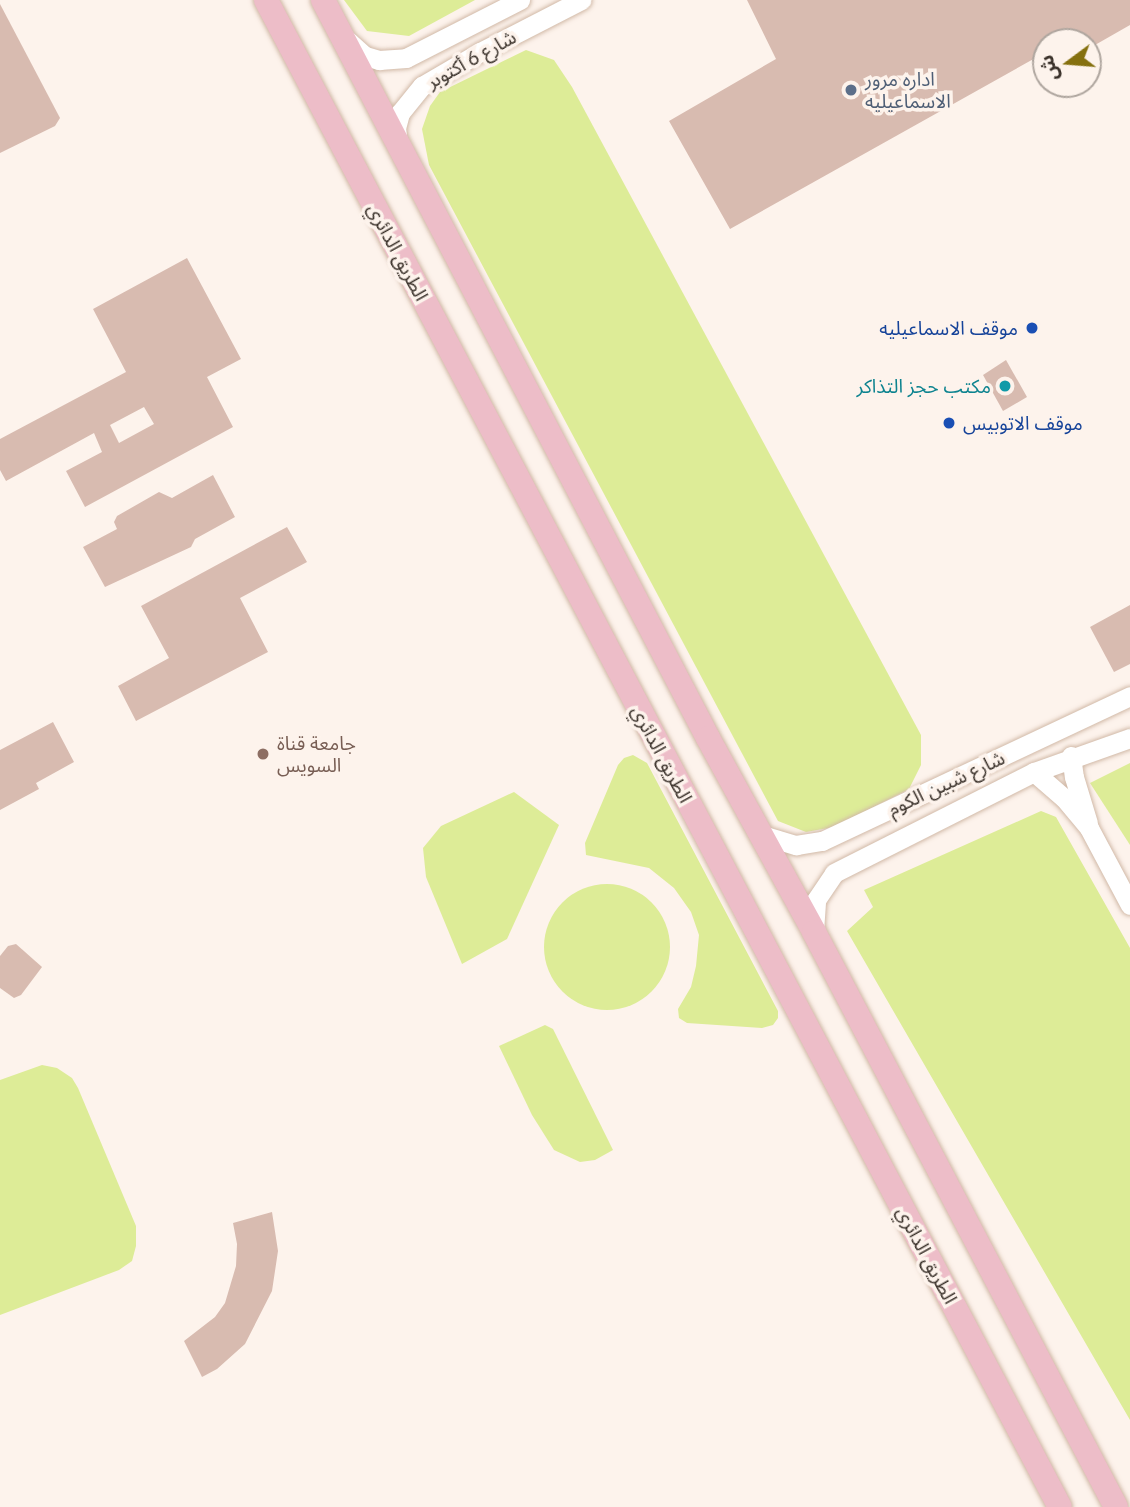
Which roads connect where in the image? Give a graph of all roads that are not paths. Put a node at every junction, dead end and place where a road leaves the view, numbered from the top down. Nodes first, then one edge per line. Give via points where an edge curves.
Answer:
1 (266, 0) edge
2 (323, 0) edge
3 (520, 0) edge
4 (581, 0) edge
5 (467, 28) junction
6 (340, 33) junction
7 (480, 52) junction
8 (399, 145) junction
9 (1130, 696) edge
10 (1130, 738) edge
11 (1071, 756) junction
12 (1034, 772) junction
13 (1089, 828) junction
14 (759, 834) junction
15 (834, 836) junction
16 (848, 865) junction
17 (1130, 905) edge
18 (814, 932) junction
19 (1060, 1507) edge
20 (1116, 1507) edge

1 - 19 main road, الطريق الدائري
2 - 6 main road
3 - 5 street, شارع 6 أكتوبر
4 - 7 street, شارع 6 أكتوبر
5 - 6 street, شارع 6 أكتوبر via 393,61 365,56
5 - 7 street
6 - 8 main road
7 - 8 street, شارع 6 أكتوبر via 413,94 400,113 396,128
8 - 14 main road
9 - 15 street, شارع شبين الكوم
10 - 11 street, شارع شبين الكوم
11 - 12 street, شارع شبين الكوم
11 - 13 street
12 - 13 street
12 - 16 street, شارع شبين الكوم
13 - 17 street
14 - 15 street, شارع شبين الكوم via 796,845
14 - 18 main road
15 - 16 street via 836,853
16 - 18 street, شارع شبين الكوم via 823,885 812,915
18 - 20 main road

